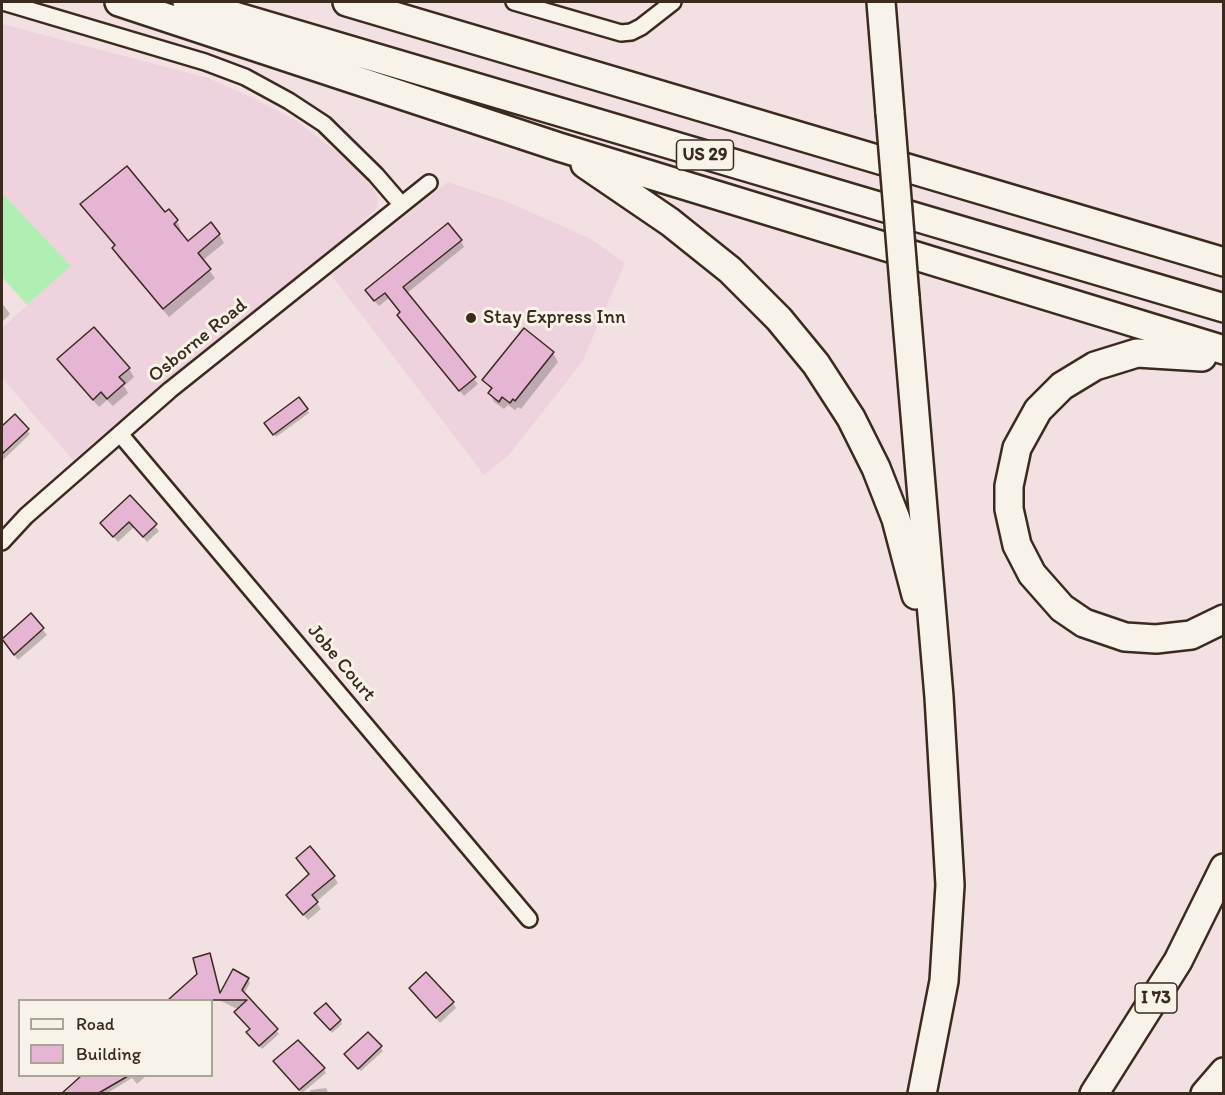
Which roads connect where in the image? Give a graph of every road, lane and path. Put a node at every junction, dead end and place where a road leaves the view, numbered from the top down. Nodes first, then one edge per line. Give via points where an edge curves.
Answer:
1 (3, 2) edge
2 (119, 2) edge
3 (187, 2) edge
4 (347, 2) edge
5 (514, 2) edge
6 (673, 2) edge
7 (881, 2) edge
8 (559, 147) junction
9 (429, 183) dead end
10 (401, 204) junction
11 (1224, 262) edge
12 (1224, 308) edge
13 (1224, 350) edge
14 (1224, 361) edge
15 (120, 434) junction
16 (2, 542) edge
17 (1224, 620) edge
18 (939, 697) junction
19 (1224, 850) edge
20 (1224, 868) edge
21 (1210, 898) junction
22 (529, 920) dead end
23 (1224, 1072) edge
24 (922, 1094) edge
25 (1094, 1094) edge
26 (1204, 1094) edge

1 - 10 street via 245,77 324,124
2 - 8 highway
3 - 12 highway, US 29
4 - 11 highway, US 29
5 - 6 street via 606,31 631,32
7 - 18 highway, bridge
8 - 13 highway
8 - 18 highway via 670,222 730,270 779,319 816,364 851,418 896,519 911,568 926,659
9 - 10 street, Osborne Road
10 - 15 street, Osborne Road
14 - 17 highway via 1176,353 1137,353 1079,374 1050,397 1026,429 1013,462 1009,509 1017,545 1032,574 1062,608 1084,622 1125,637 1156,639 1191,635
15 - 16 street, Osborne Road
15 - 22 street, Jobe Court
18 - 24 highway via 950,885 944,981
19 - 21 highway, I 73
20 - 21 highway, I 73
21 - 25 highway, I 73 via 1172,970
23 - 26 highway

